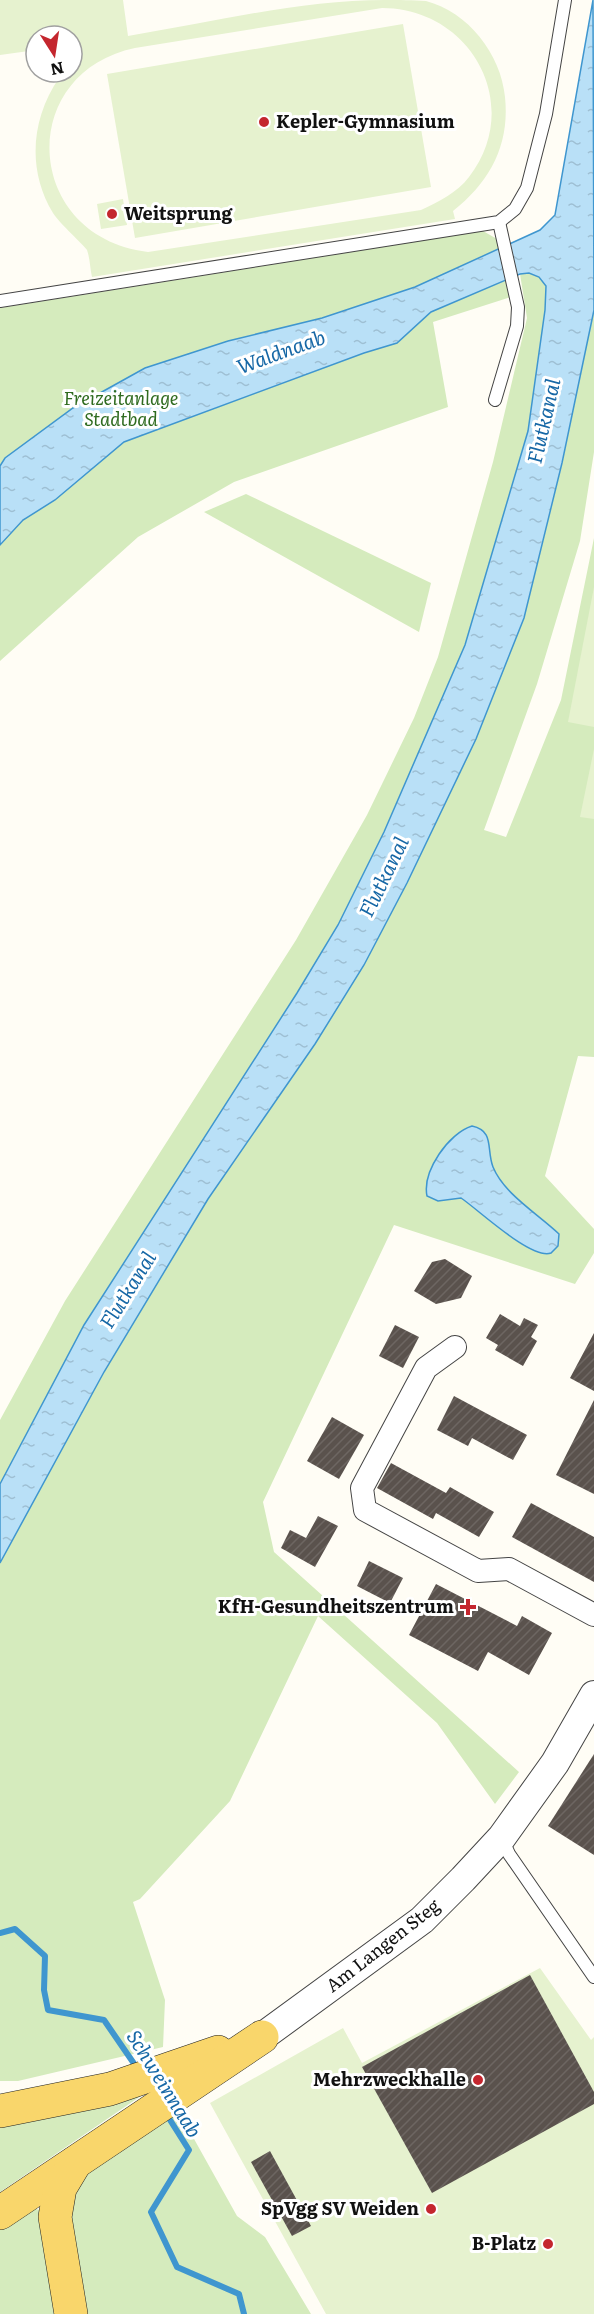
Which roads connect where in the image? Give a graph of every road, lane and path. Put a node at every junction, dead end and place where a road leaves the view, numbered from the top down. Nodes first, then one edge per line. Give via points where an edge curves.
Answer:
1 (565, 0) edge
2 (499, 222) junction
3 (0, 302) edge
4 (495, 400) dead end
5 (455, 1347) dead end
6 (594, 1615) edge
7 (594, 1695) edge
8 (502, 1837) junction
9 (594, 1977) edge
10 (262, 2037) joint
11 (201, 2068) junction
12 (0, 2111) edge
13 (77, 2161) junction
14 (1, 2212) edge
15 (71, 2314) edge

1 - 2 lane via 546,114 527,188 515,209
2 - 3 lane
2 - 4 lane via 518,307 517,326
5 - 6 street via 426,1368 362,1488 364,1510 478,1571 509,1569
7 - 8 street, Am Langen Steg via 555,1763
8 - 9 lane via 509,1854
8 - 10 street, Am Langen Steg via 422,1920
10 - 11 main road
11 - 12 main road
11 - 13 main road
13 - 14 main road
13 - 15 main road via 60,2188 55,2217

